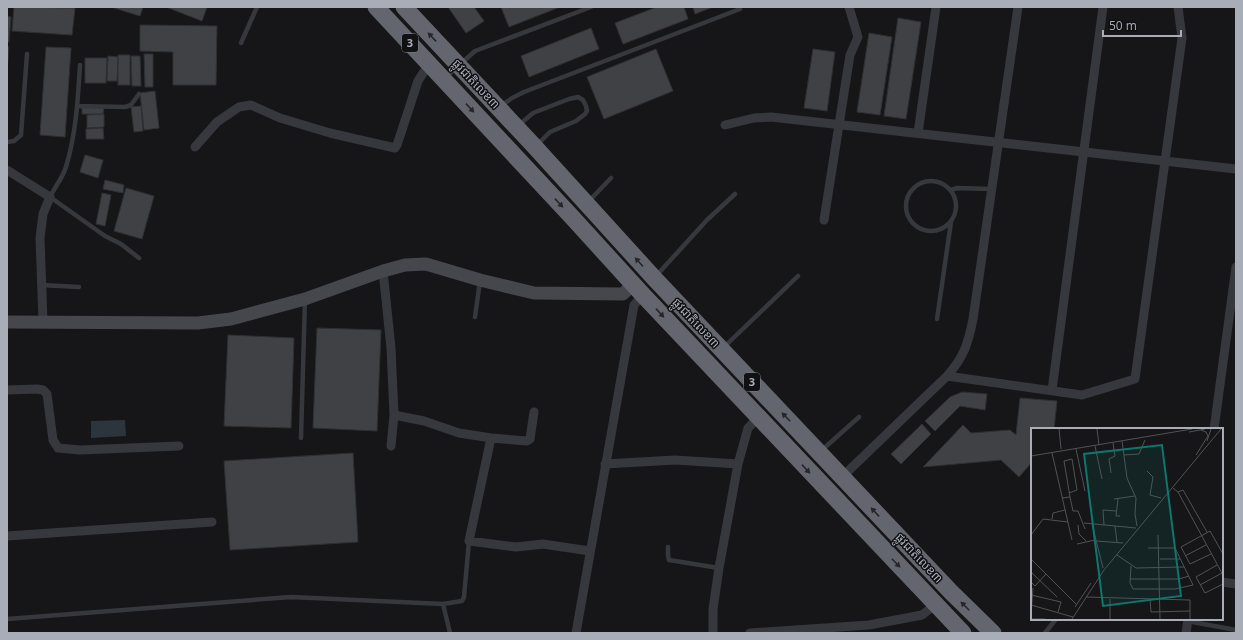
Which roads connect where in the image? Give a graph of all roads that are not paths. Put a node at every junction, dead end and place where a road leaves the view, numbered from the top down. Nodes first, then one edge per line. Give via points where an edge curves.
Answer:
1 (257, 7) edge
2 (376, 7) edge
3 (404, 7) edge
4 (591, 7) edge
5 (849, 7) edge
6 (936, 7) edge
7 (1018, 7) edge
8 (1103, 7) edge
9 (1178, 7) edge
10 (740, 9) dead end
11 (241, 43) dead end
12 (27, 54) dead end
13 (429, 64) junction
14 (80, 65) dead end
15 (459, 66) junction
16 (444, 79) junction
17 (139, 94) dead end
18 (77, 106) junction
19 (498, 108) junction
20 (838, 124) junction
21 (726, 125) dead end
22 (516, 127) junction
23 (918, 133) junction
24 (7, 142) edge
25 (998, 142) junction
26 (195, 147) dead end
27 (535, 147) junction
28 (1084, 152) junction
29 (1166, 161) junction
30 (1236, 169) edge
31 (7, 170) edge
32 (611, 178) dead end
33 (991, 189) junction
34 (951, 190) junction
35 (735, 194) dead end
36 (50, 197) junction
37 (586, 204) junction
38 (824, 220) dead end
39 (951, 222) junction
40 (139, 258) dead end
41 (1236, 267) edge
42 (383, 271) junction
43 (798, 276) dead end
44 (654, 278) junction
45 (480, 280) junction
46 (41, 285) junction
47 (79, 287) dead end
48 (633, 295) junction
49 (305, 299) junction
50 (475, 317) dead end
51 (937, 319) dead end
52 (43, 321) junction
53 (7, 322) edge
54 (721, 349) junction
55 (947, 376) junction
56 (7, 390) edge
57 (1052, 390) junction
58 (534, 412) dead end
59 (394, 414) junction
60 (859, 417) dead end
61 (758, 418) junction
62 (1214, 428) edge
63 (301, 438) dead end
64 (491, 438) junction
65 (179, 446) dead end
66 (391, 446) dead end
67 (819, 452) junction
68 (605, 464) junction
69 (738, 464) junction
70 (842, 477) junction
71 (212, 522) dead end
72 (7, 536) edge
73 (469, 541) junction
74 (668, 547) dead end
75 (590, 551) junction
76 (719, 568) junction
77 (1223, 582) edge
78 (1236, 584) edge
79 (443, 604) junction
80 (935, 605) junction
81 (7, 619) edge
82 (1055, 620) edge
83 (1188, 620) edge
84 (1236, 630) edge
85 (450, 633) edge
86 (576, 633) edge
87 (713, 633) edge
88 (750, 633) edge
89 (963, 633) edge
90 (993, 633) edge
91 (1045, 633) edge
92 (1186, 633) edge

1 - 11 lane
2 - 13 highway, ផ្លូវជាតិលេខ៣ / 3
15 -> 3 highway, ផ្លូវជាតិលេខ៣ / 3
4 - 15 lane via 475,51
5 - 20 street via 858,37 850,55
6 - 23 street
7 - 25 street
8 - 28 street
9 - 29 street via 1182,38
10 - 19 lane via 524,92
12 - 24 lane via 20,135 14,141
13 - 16 highway, ផ្លូវជាតិលេខ៣ / 3
13 - 26 street via 418,80 395,148 330,133 280,118 251,105 239,107 216,122
14 - 18 lane
15 - 16 lane
15 - 19 highway, ផ្លូវជាតិលេខ៣ / 3
16 -> 48 highway, ផ្លូវជាតិលេខ៣ / 3 via 571,216
17 - 18 lane via 131,105 125,107
18 - 36 lane via 65,168
19 - 22 highway, ផ្លូវជាតិលេខ៣ / 3
20 - 21 street via 771,117
20 - 23 street
20 - 38 street
22 - 27 highway, ផ្លូវជាតិលេខ៣ / 3
22 - 27 lane via 533,113 569,98 578,97 583,100 587,111 585,114 576,121 550,132
23 - 25 street
25 - 28 street
25 - 33 street
27 - 37 highway, ផ្លូវជាតិលេខ៣ / 3
28 - 29 street
28 - 57 street
29 - 30 street
29 - 57 street via 1135,379 1082,394
31 - 36 street
32 - 37 lane
33 - 34 lane
33 - 55 street via 970,336 957,365
34 - 39 lane via 956,200 956,212
34 - 39 lane via 942,183 920,183 912,190 907,200 907,212 911,222 920,229 942,229
35 - 44 lane via 707,220
36 - 40 lane
36 - 46 street via 43,214 40,238
44 -> 37 highway, ផ្លូវជាតិលេខ៣ / 3
39 - 51 lane
41 - 62 street
42 - 45 street via 405,265 426,264
42 - 49 street
42 - 59 street via 391,348
43 - 54 lane
44 - 54 highway, ផ្លូវជាតិលេខ៣ / 3
45 - 48 street via 534,293
45 - 50 lane
46 - 47 lane
46 - 52 street
48 -> 61 highway, ផ្លូវជាតិលេខ៣ / 3
48 - 68 street
49 - 52 street via 231,319 198,323
49 - 63 lane
52 - 53 street
67 -> 54 highway, ផ្លូវជាតិលេខ៣ / 3
55 - 57 street
55 - 70 street
56 - 65 street via 37,389 47,394 53,440 58,448 80,450
58 - 64 street via 530,439 527,441
59 - 64 street via 459,433
59 - 66 street
60 - 67 lane
61 - 69 street via 748,428
61 -> 80 highway, ផ្លូវជាតិលេខ៣ / 3
64 - 73 street
67 - 70 highway, ផ្លូវជាតិលេខ៣ / 3
68 - 69 street via 675,460
68 - 75 street
69 - 76 street
90 -> 70 highway, ផ្លូវជាតិលេខ៣ / 3
71 - 72 street
73 - 75 street via 516,547 543,544
73 - 79 lane via 464,597 462,601
74 - 76 lane via 669,560
75 - 86 street
76 - 87 street via 713,609
77 - 78 street
79 - 81 lane via 291,597
79 - 85 lane
80 - 88 street via 922,615 869,625
80 - 89 highway, ផ្លូវជាតិលេខ៣ / 3
82 - 91 lane
83 - 84 lane
83 - 92 street

